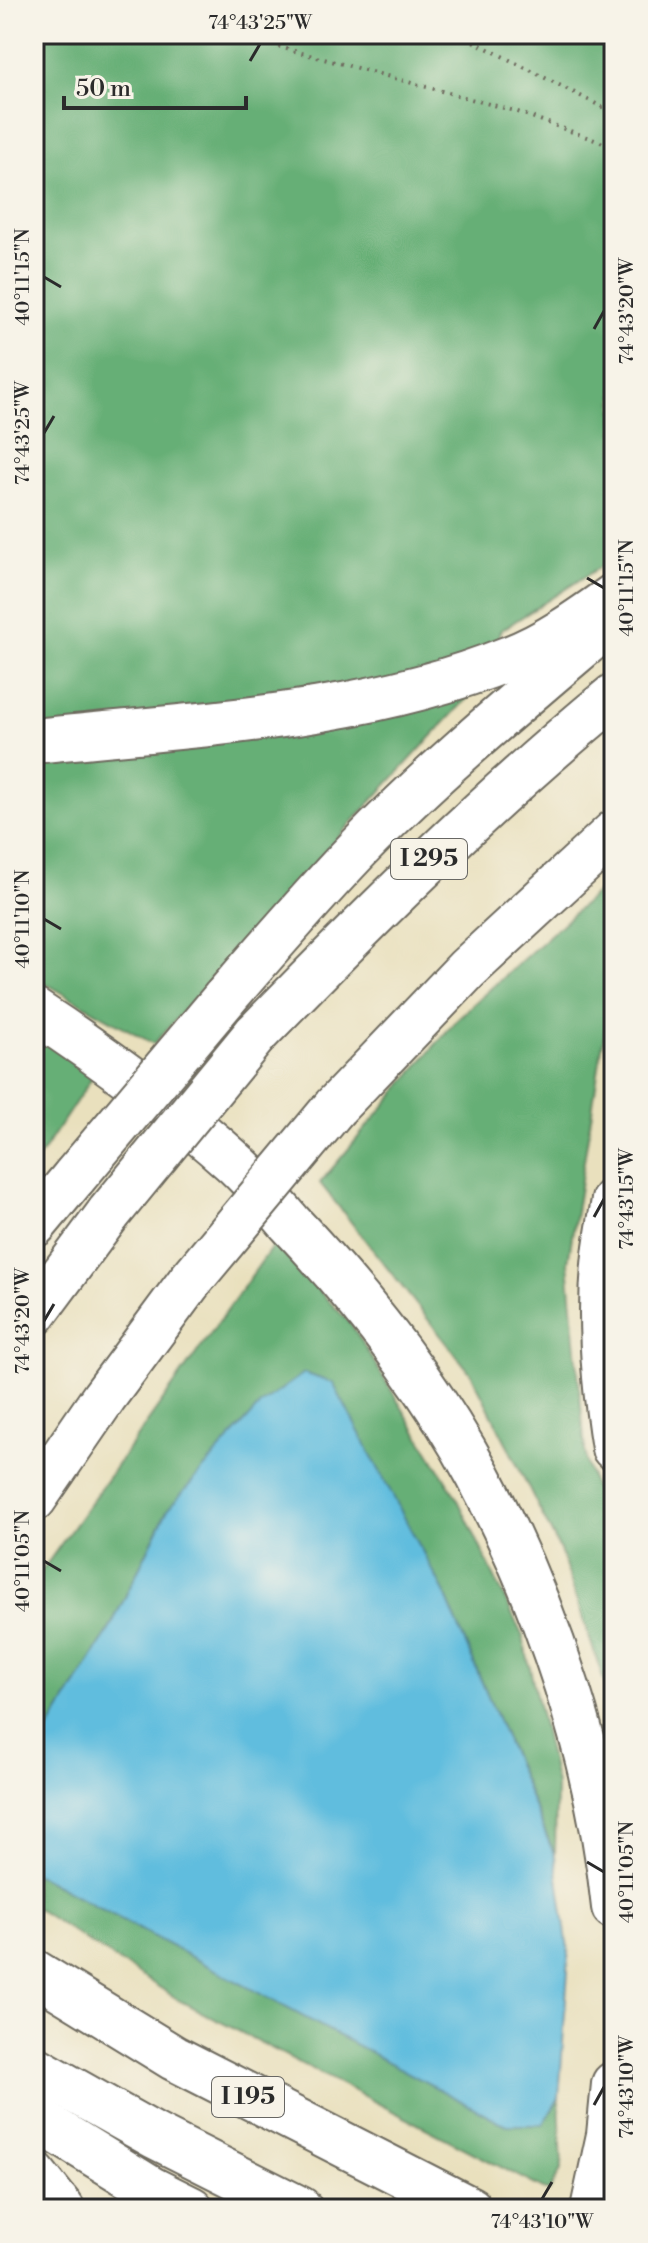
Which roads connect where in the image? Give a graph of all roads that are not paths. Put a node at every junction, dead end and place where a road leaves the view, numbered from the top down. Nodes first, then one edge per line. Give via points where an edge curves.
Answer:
1 (614, 596) edge
2 (614, 619) edge
3 (614, 696) edge
4 (34, 741) edge
5 (614, 833) edge
6 (34, 1011) edge
7 (614, 1200) edge
8 (34, 1225) edge
9 (34, 1314) edge
10 (614, 1448) edge
11 (34, 1499) edge
12 (614, 1907) edge
13 (34, 1972) edge
14 (34, 2068) edge
15 (614, 2084) edge
16 (34, 2117) edge
17 (34, 2174) edge
18 (62, 2209) edge
19 (191, 2209) edge
20 (300, 2209) edge
21 (470, 2209) edge
22 (593, 2209) edge

1 - 4 highway via 513,657 441,683 308,712
2 - 8 highway, bridge via 360,847
3 - 9 highway, I 295, bridge via 467,823 255,1035
5 - 11 highway, bridge via 467,969 335,1107 190,1281
6 - 12 highway via 143,1088 237,1166 326,1261 427,1393 477,1474 550,1640 598,1811
7 - 10 highway via 603,1292
13 - 21 highway, I 195 via 174,2058
14 - 20 highway
15 - 22 highway
16 - 19 highway
17 - 18 highway

